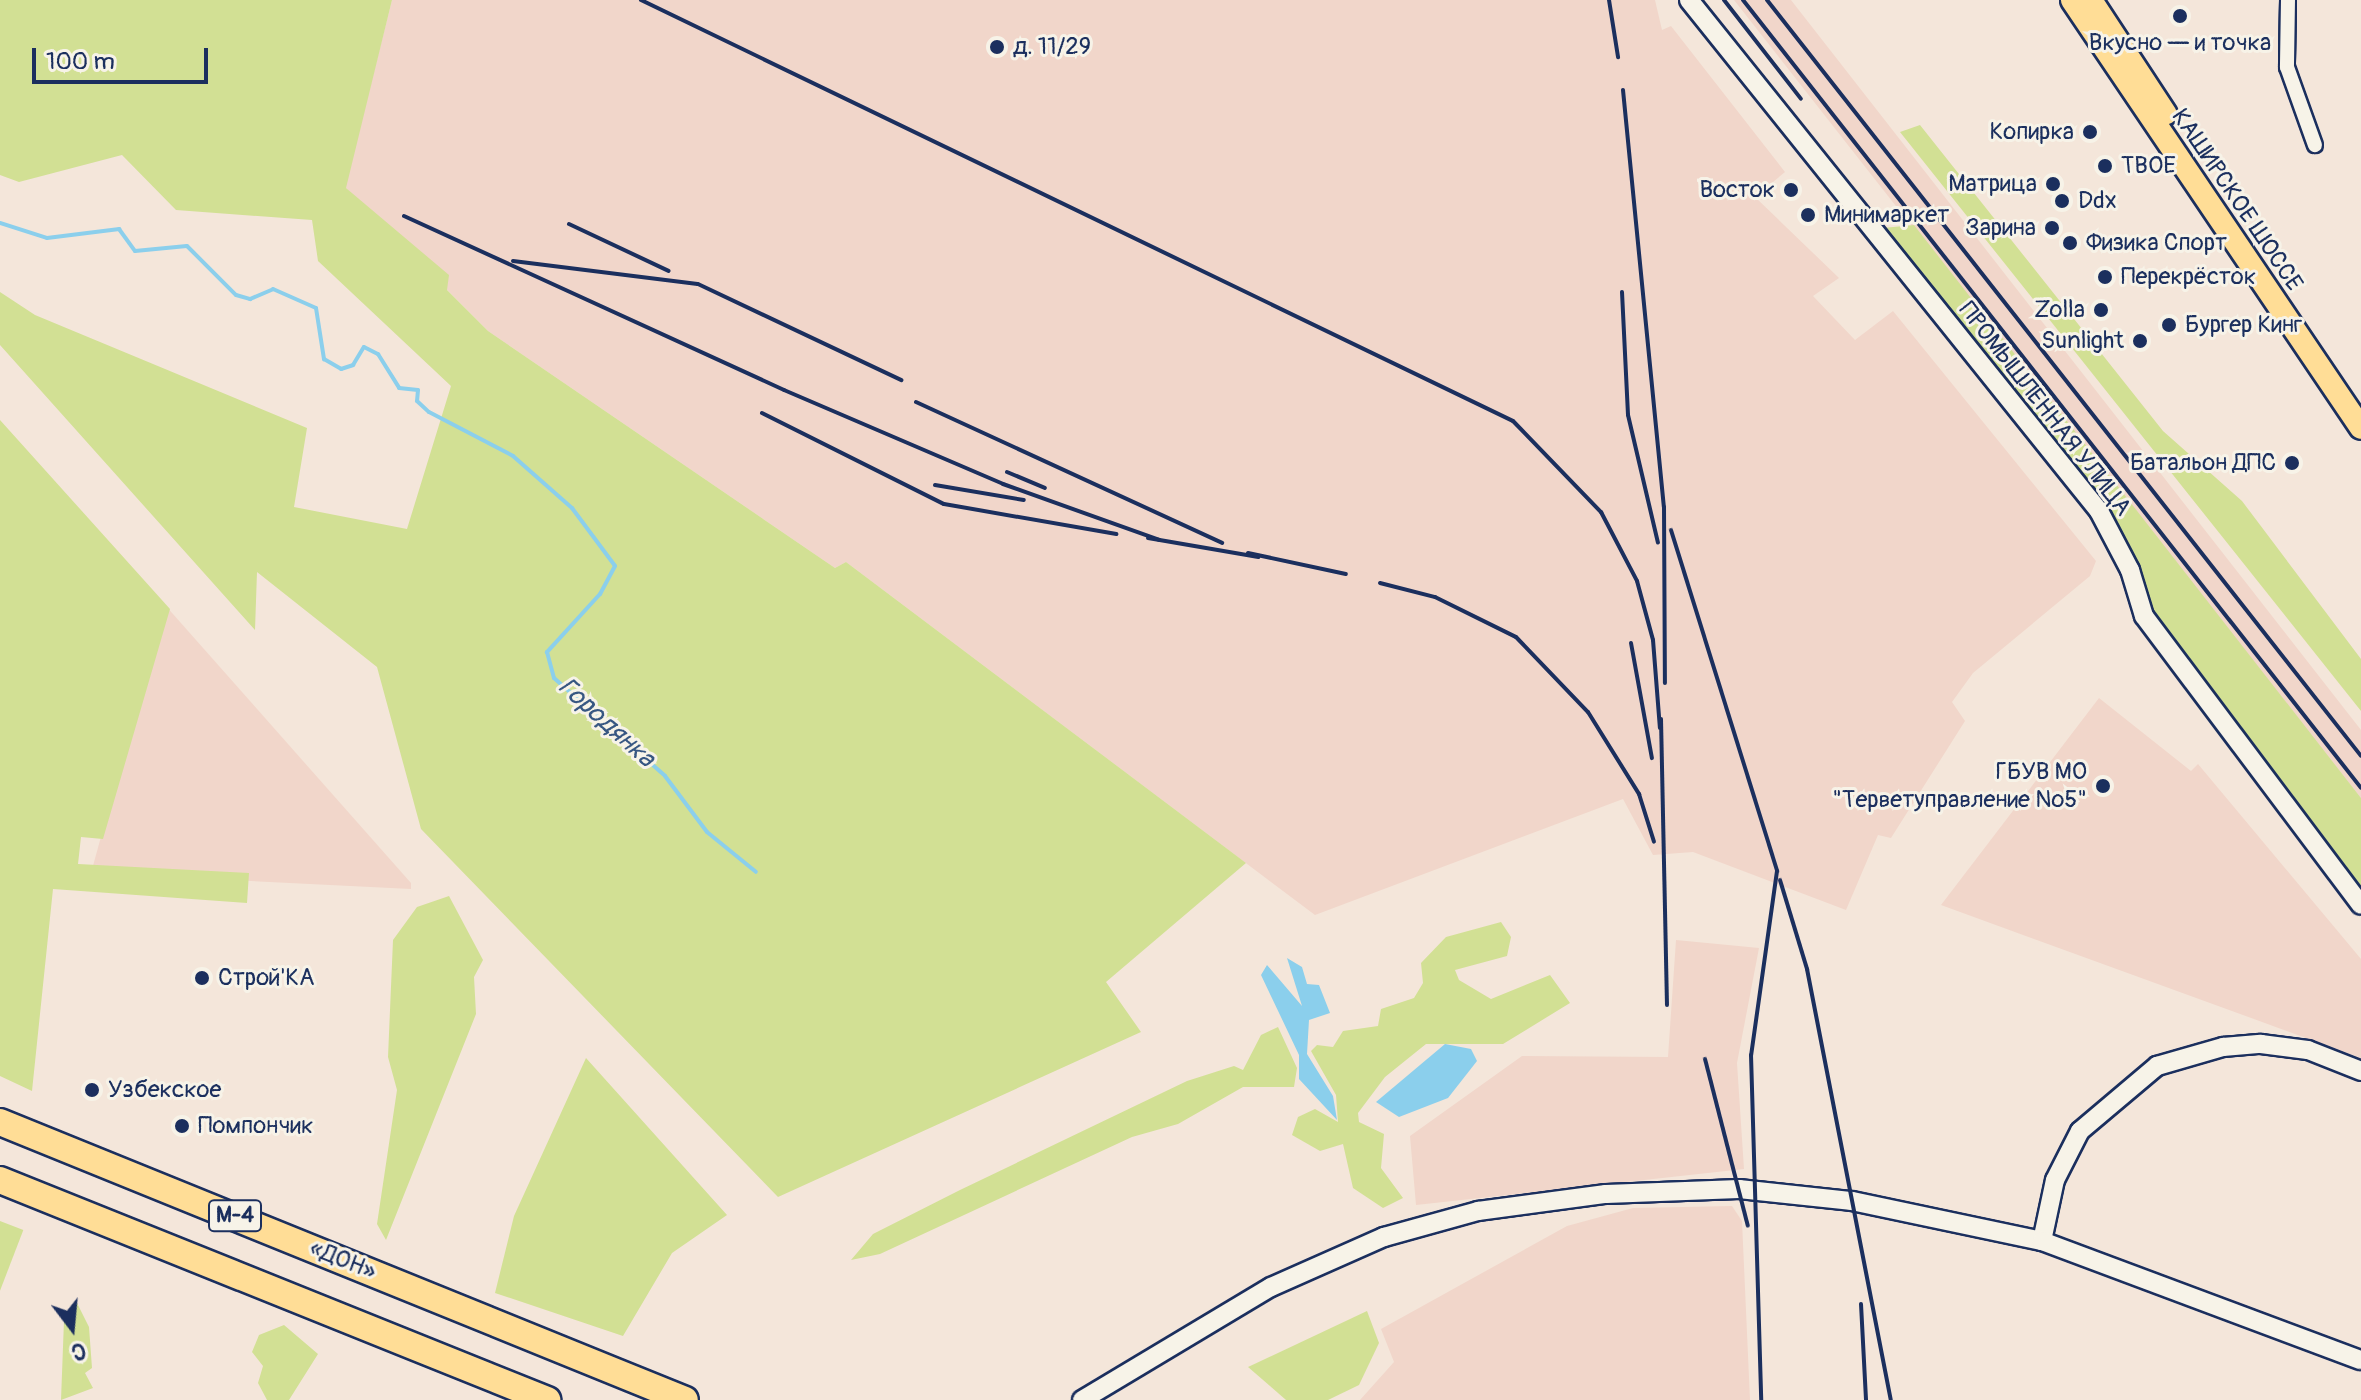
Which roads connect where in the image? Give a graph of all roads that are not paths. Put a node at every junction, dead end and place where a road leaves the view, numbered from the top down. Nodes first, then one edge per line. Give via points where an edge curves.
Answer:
1 (1689, 0) edge
2 (2072, 0) edge
3 (2091, 0) edge
4 (2288, 0) edge
5 (2315, 145) dead end
6 (2361, 403) edge
7 (2361, 428) edge
8 (2361, 905) edge
9 (2361, 1071) edge
10 (0, 1122) edge
11 (0, 1180) edge
12 (2042, 1241) junction
13 (2361, 1360) edge
14 (547, 1400) edge
15 (685, 1400) edge
16 (1082, 1400) edge

1 - 8 street, ПРОМЫШЛЕННАЯ УЛИЦА via 2099,511 2130,570 2144,616
2 - 7 main road, КАШИРСКОЕ ШОССЕ
3 - 6 main road, КАШИРСКОЕ ШОССЕ
4 - 5 street via 2287,67
9 - 12 street via 2308,1050 2261,1044 2223,1047 2157,1066 2080,1131 2055,1180
10 - 15 highway, «ДОН» / М-4
11 - 14 highway, М-4
12 - 13 street
12 - 16 street via 1852,1201 1754,1189 1606,1194 1478,1211 1354,1248 1195,1329

